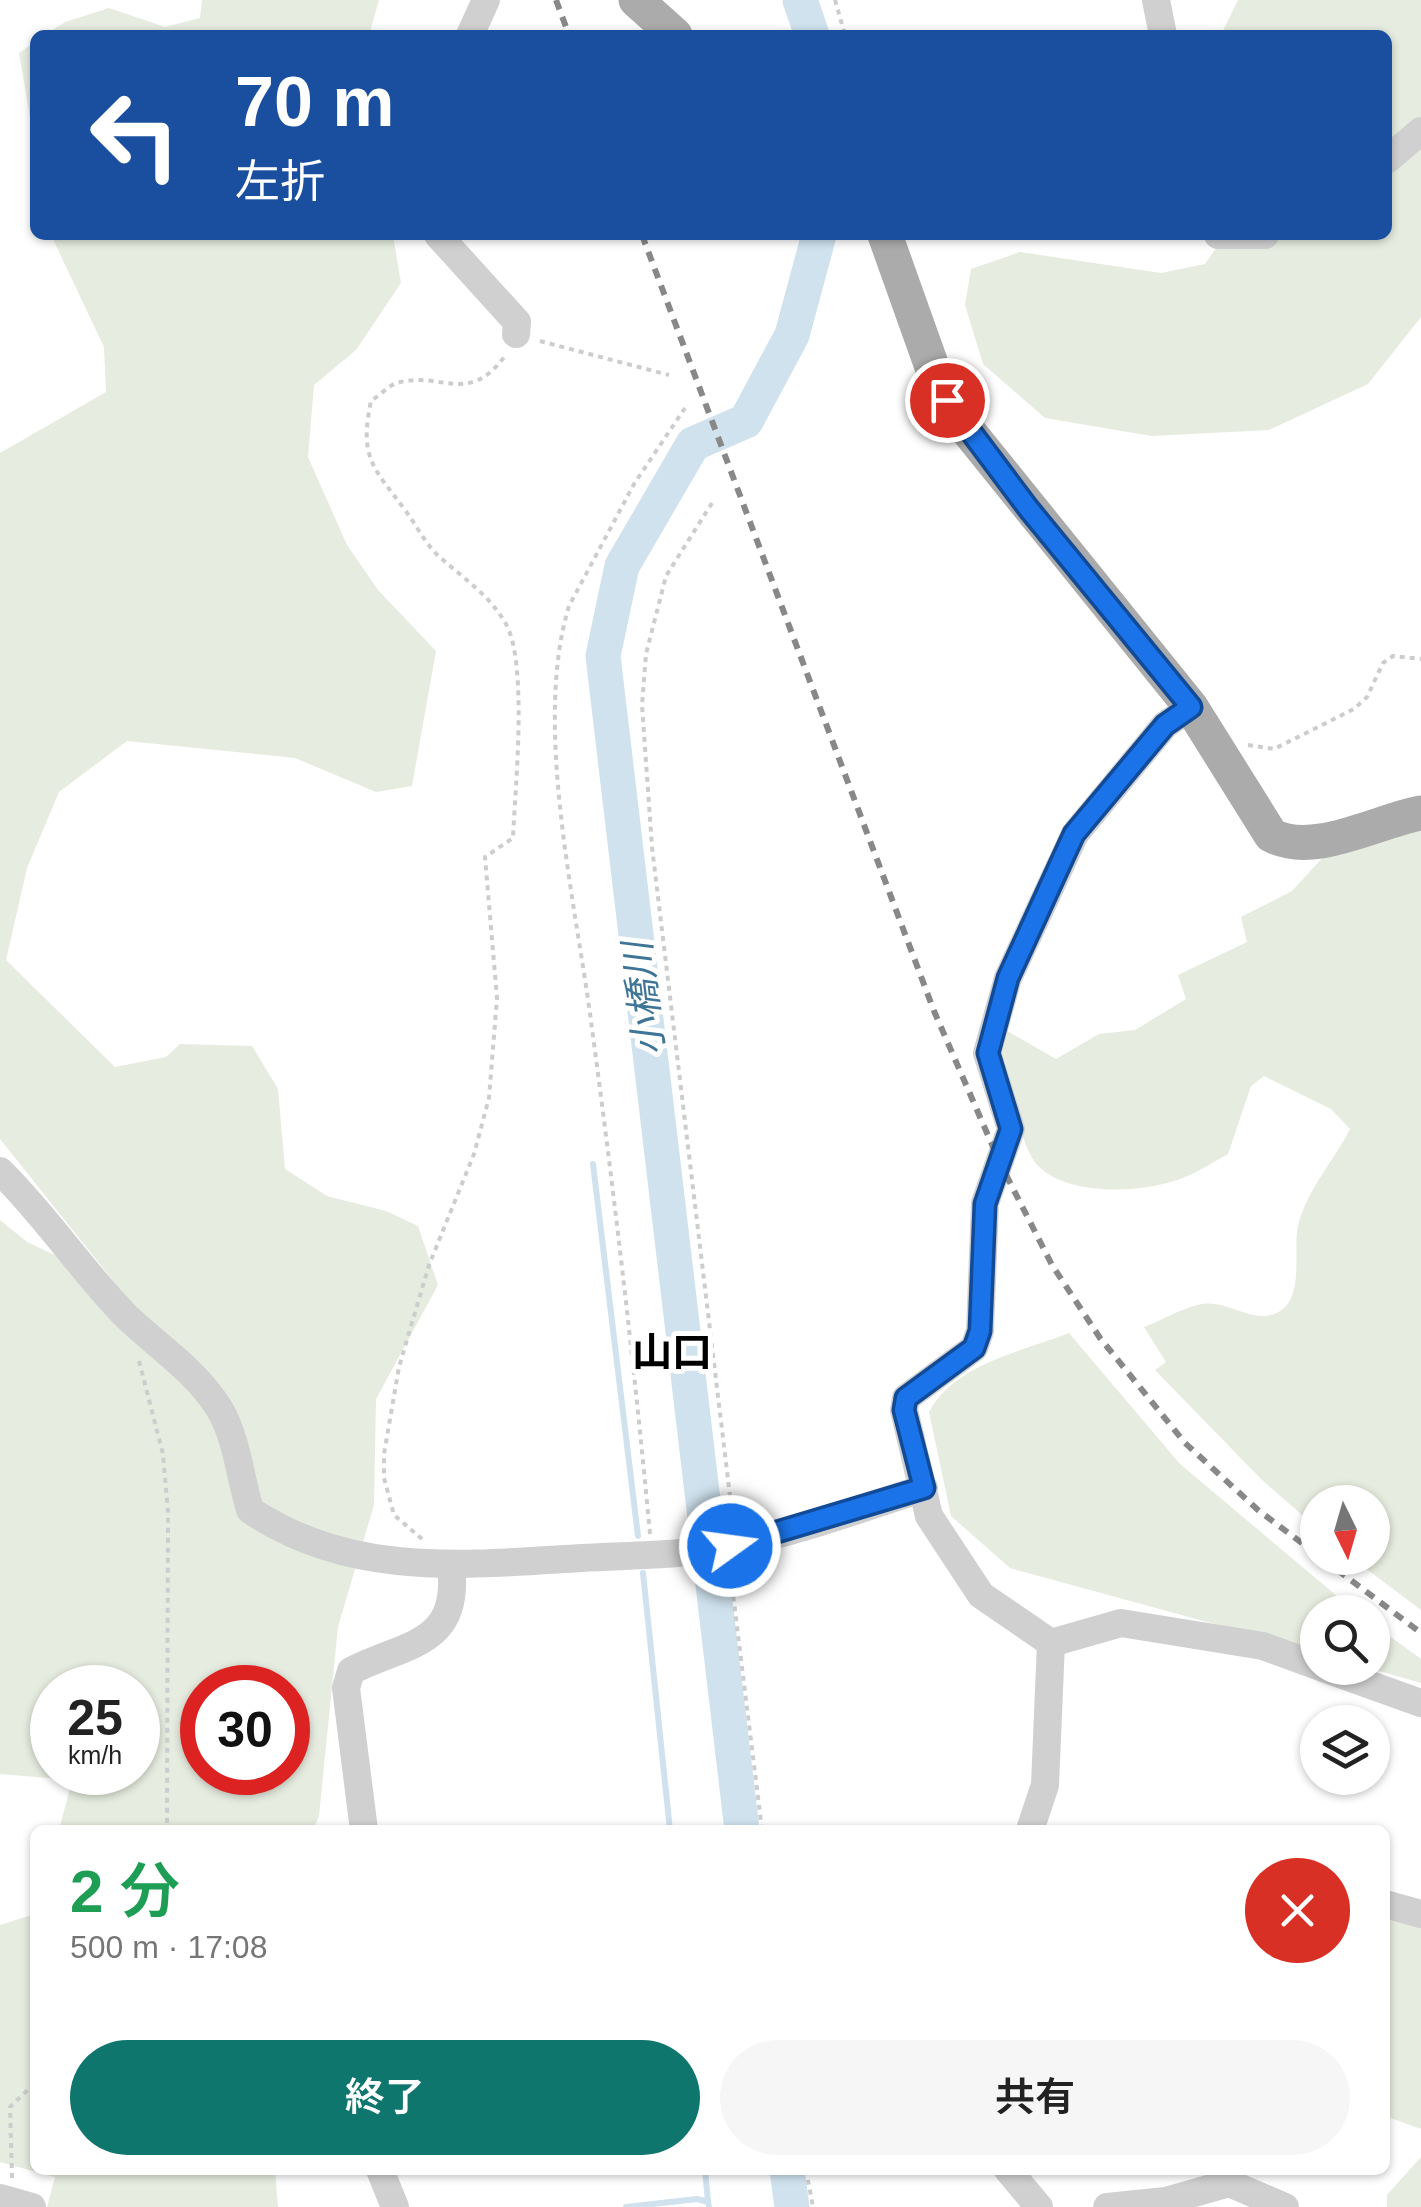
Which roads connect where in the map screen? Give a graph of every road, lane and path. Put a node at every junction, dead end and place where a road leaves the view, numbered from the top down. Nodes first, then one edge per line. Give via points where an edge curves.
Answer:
1 (486, 0) edge
2 (636, 0) edge
3 (835, 0) edge
4 (1156, 0) edge
5 (472, 30) edge
6 (669, 30) edge
7 (844, 30) edge
8 (1162, 30) edge
9 (1421, 131) edge
10 (1392, 156) edge
11 (443, 240) edge
12 (886, 240) edge
13 (516, 334) junction
14 (669, 375) dead end
15 (685, 408) dead end
16 (712, 503) dead end
17 (1421, 659) edge
18 (1199, 719) junction
19 (1421, 813) edge
20 (0, 1171) edge
21 (128, 1317) junction
22 (924, 1488) junction
23 (736, 1545) junction
24 (656, 1554) junction
25 (452, 1566) junction
26 (1051, 1642) junction
27 (1300, 1659) edge
28 (1372, 1685) edge
29 (1421, 1703) edge
30 (166, 1825) edge
31 (363, 1825) edge
32 (761, 1825) edge
33 (1032, 1825) edge
34 (1390, 1905) edge
35 (1421, 1914) edge
36 (30, 2088) edge
37 (382, 2175) edge
38 (807, 2175) edge
39 (1012, 2175) edge
40 (1203, 2179) edge
41 (6, 2189) edge
42 (32, 2207) edge
43 (394, 2207) edge
44 (813, 2207) edge
45 (1040, 2207) edge
46 (1107, 2207) edge
47 (1285, 2207) edge

1 - 5 street
2 - 6 main road
3 - 7 path
4 - 8 street
9 - 10 street
11 - 13 street via 517,322
12 - 18 main road via 936,378 960,422
13 - 14 path
13 - 25 path via 491,376 464,384 397,383 372,401 366,424 374,474 438,556 480,589 508,627 518,701 513,838 485,857 497,998 489,1098 399,1366 384,1454 394,1515
15 - 24 path via 634,484 569,606 554,728
16 - 23 path via 666,576 646,654 642,705 652,847
17 - 18 path via 1393,656 1354,710 1274,749
18 - 19 main road via 1258,820 1283,842
18 - 22 street via 1165,725 1074,834 1008,978 988,1053 1011,1129 985,1204 980,1331 974,1348 906,1398 904,1410
20 - 21 street
21 - 25 street via 219,1408 250,1510 326,1550
21 - 30 path via 163,1454 168,1512
22 - 23 street
22 - 26 street via 930,1516 981,1595
23 - 24 street
23 - 32 path via 730,1578
24 - 25 street
25 - 31 street via 448,1611 430,1636 351,1671 346,1688
26 - 27 street via 1121,1622 1262,1646
26 - 33 street via 1045,1784
28 - 29 street
34 - 35 street
36 - 41 path via 10,2107
37 - 43 street
38 - 44 path
39 - 45 street
40 - 46 street via 1166,2201
40 - 47 street
41 - 42 street

